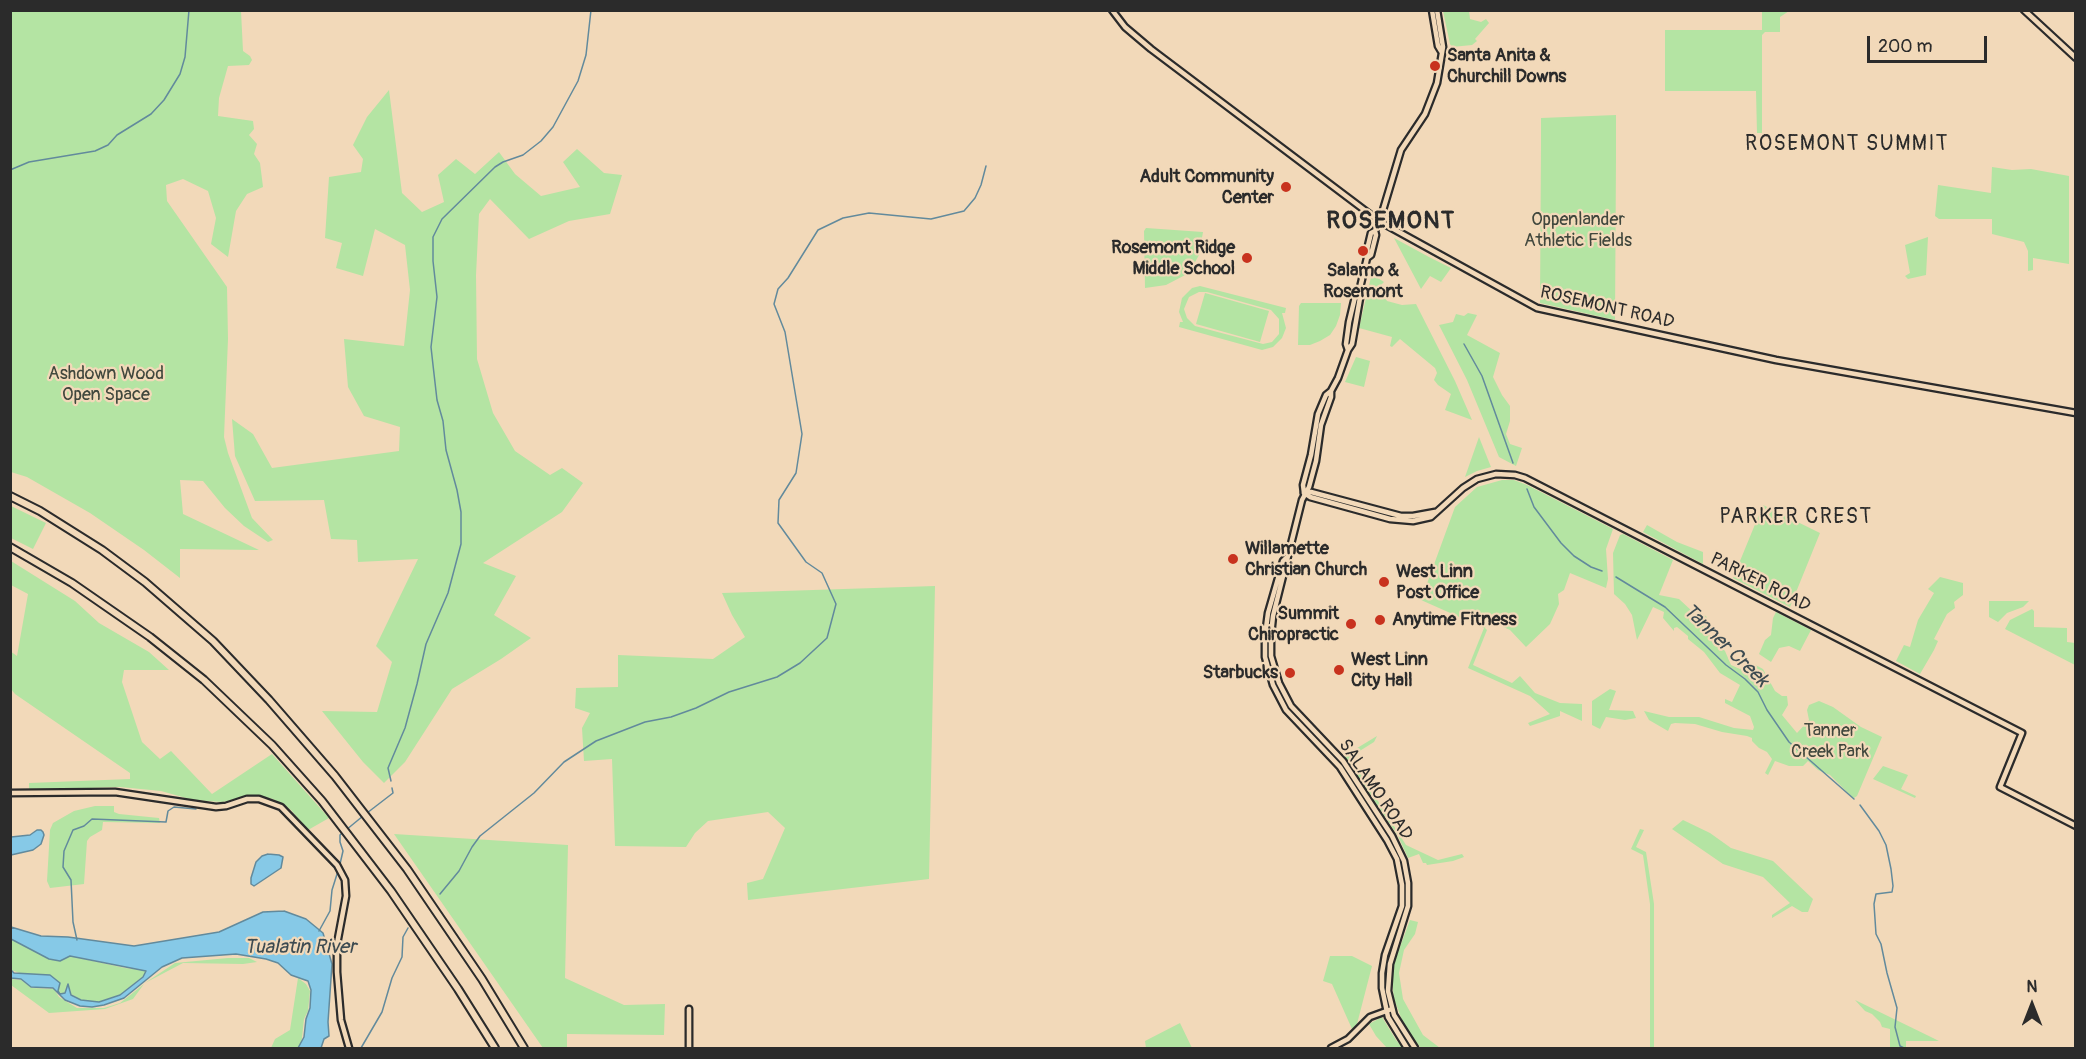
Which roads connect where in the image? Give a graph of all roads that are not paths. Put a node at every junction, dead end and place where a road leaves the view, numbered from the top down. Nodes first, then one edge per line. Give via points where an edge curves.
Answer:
1 (1112, 10) edge
2 (1432, 10) edge
3 (1437, 10) edge
4 (2024, 10) edge
5 (1441, 51) junction
6 (2076, 58) edge
7 (1379, 221) junction
8 (2076, 413) edge
9 (1304, 493) junction
10 (10, 496) edge
11 (10, 547) edge
12 (10, 793) edge
13 (2076, 826) edge
14 (689, 1009) dead end
15 (1389, 1010) junction
16 (349, 1048) edge
17 (495, 1048) edge
18 (524, 1048) edge
19 (689, 1048) edge
20 (1332, 1048) edge
21 (1407, 1048) edge
22 (1415, 1048) edge

1 - 7 main road, ROSEMONT ROAD via 1144,43
2 - 5 main road
3 - 5 main road
4 - 6 main road
5 - 7 main road, SALAMO ROAD via 1432,99 1401,150
7 - 8 main road, ROSEMONT ROAD via 1543,310 1776,360
7 - 9 main road, SALAMO ROAD via 1365,254 1352,344 1318,414
9 - 13 main road, PARKER ROAD via 1402,522 1431,517 1466,486 1484,477 1513,475 1532,481 2022,733 2000,787
9 - 15 main road, SALAMO ROAD via 1274,616 1271,656 1279,683 1296,713 1336,752 1395,840 1407,870 1407,912 1389,968
10 - 18 highway via 102,550 180,611 230,657 374,825 461,947
11 - 17 highway via 112,609 186,665 264,737 352,838
12 - 16 main road via 122,792 216,807 247,799 263,800 283,808 338,867 346,883 337,965 340,1020
14 - 19 main road
15 - 20 main road via 1368,1018 1348,1039
15 - 21 main road, SALAMO ROAD via 1394,1030
15 - 22 main road, SALAMO ROAD

